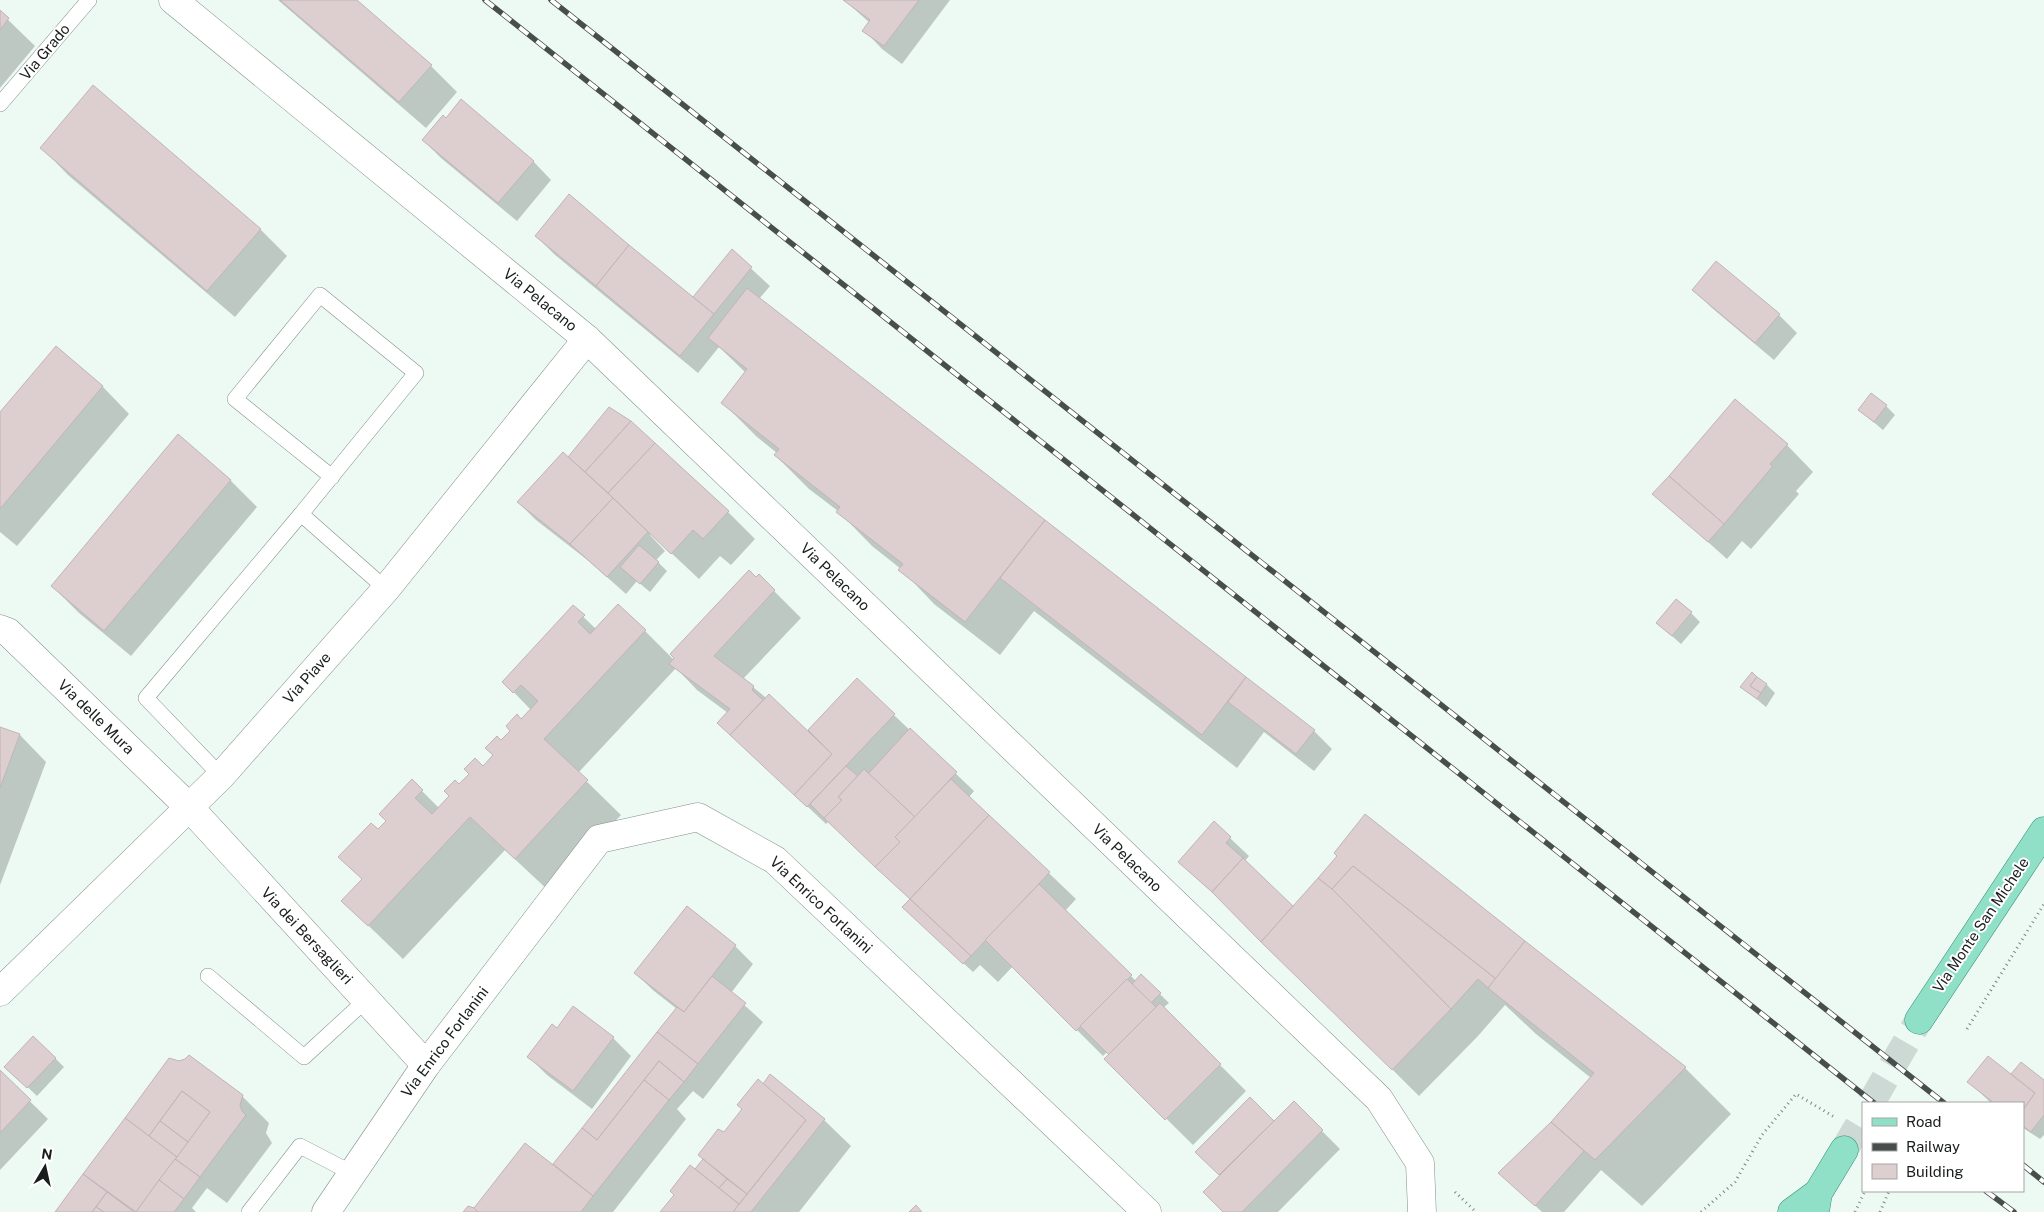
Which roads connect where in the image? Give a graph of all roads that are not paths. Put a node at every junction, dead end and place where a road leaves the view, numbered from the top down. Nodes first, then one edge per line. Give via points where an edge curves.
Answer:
1 (89, 0) edge
2 (173, 0) edge
3 (0, 104) edge
4 (587, 339) junction
5 (332, 477) junction
6 (301, 514) junction
7 (386, 589) junction
8 (0, 629) edge
9 (221, 776) junction
10 (189, 808) junction
11 (2044, 831) edge
12 (208, 976) dead end
13 (0, 992) edge
14 (366, 1000) junction
15 (1919, 1020) tunnel mouth
16 (426, 1065) junction
17 (1844, 1150) tunnel mouth
18 (352, 1173) junction
19 (1817, 1203) edge
20 (249, 1212) edge
21 (326, 1212) edge
22 (1147, 1212) edge
23 (1422, 1212) edge
24 (1792, 1212) edge

1 - 3 lane, Via Grado
2 - 4 street, Via Pelacano
4 - 7 street, Via Piave
4 - 23 street, Via Pelacano via 1379,1099 1420,1163
5 - 5 lane via 416,373 320,295 235,399
5 - 6 lane
6 - 7 lane
6 - 9 lane via 146,698
7 - 9 street, Via Piave
8 - 10 street, Via delle Mura via 8,632
9 - 10 street, Via Piave
10 - 13 street, Via Piave
10 - 14 street, Via dei Bersaglieri
11 - 15 main road, Via Monte San Michele
12 - 14 lane via 304,1057
14 - 16 street, Via dei Bersaglieri
16 - 18 street, Via Enrico Forlanini
16 - 22 street, Via Enrico Forlanini via 599,839 698,816 775,860
17 - 19 main road
18 - 20 lane via 300,1146
18 - 21 street, Via Enrico Forlanini
19 - 24 main road

